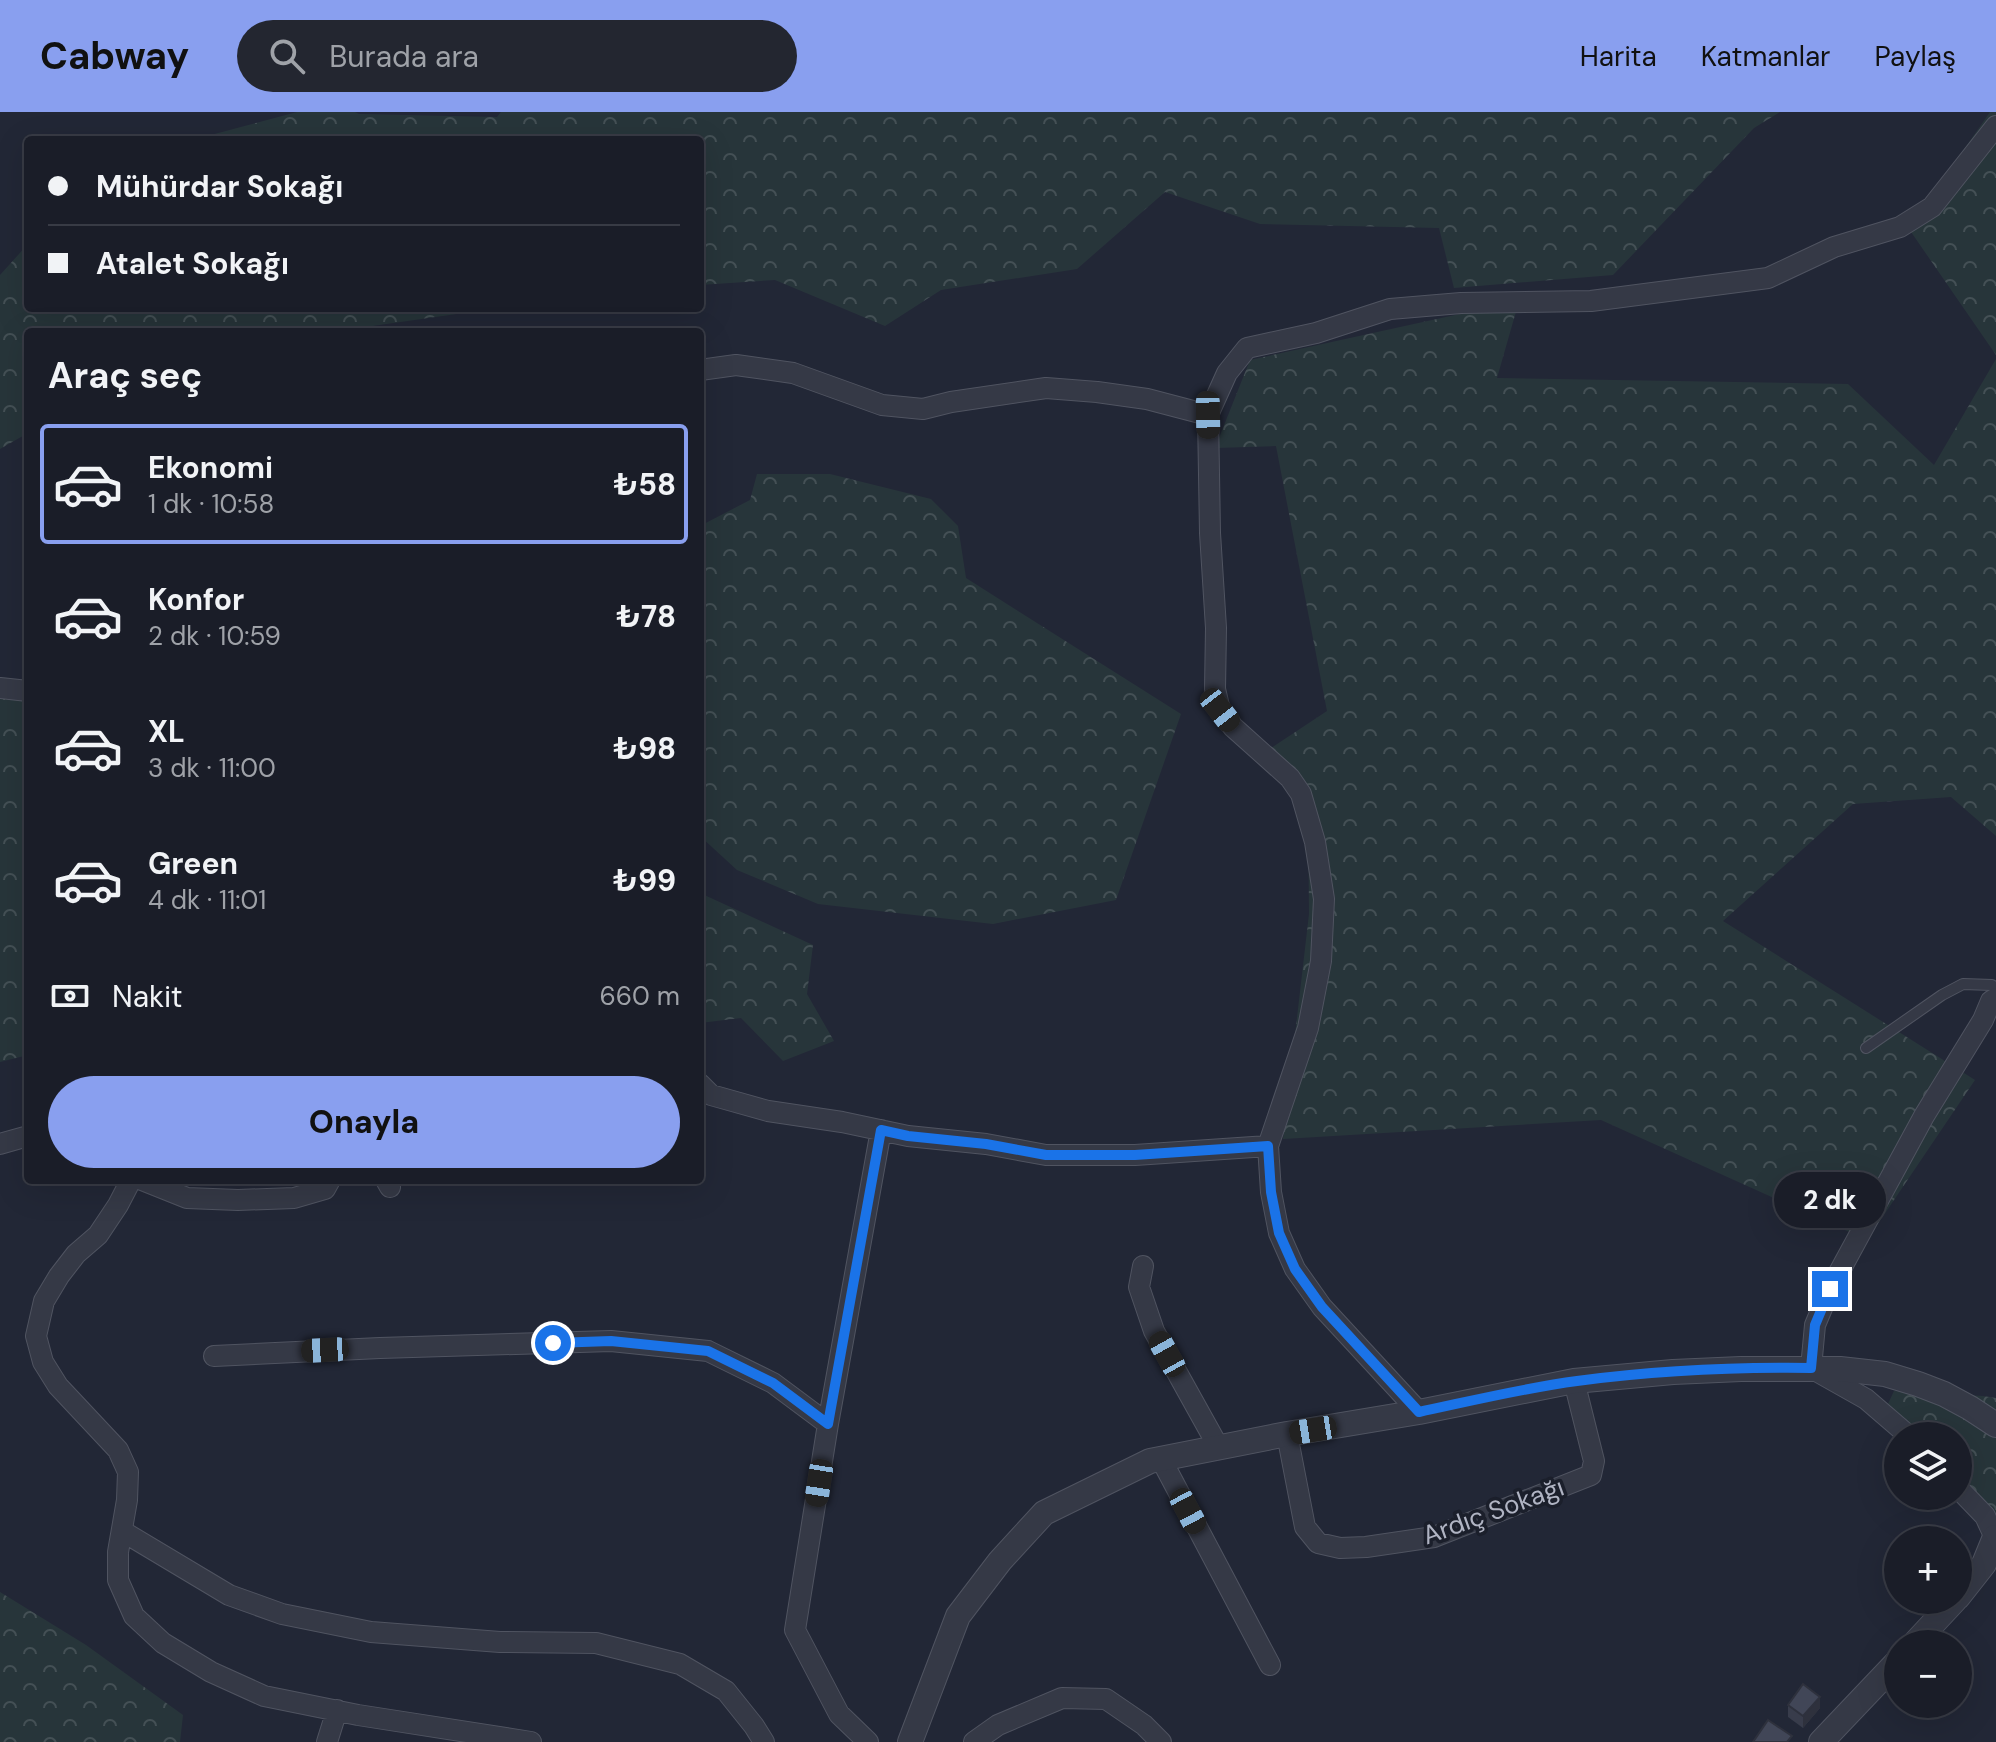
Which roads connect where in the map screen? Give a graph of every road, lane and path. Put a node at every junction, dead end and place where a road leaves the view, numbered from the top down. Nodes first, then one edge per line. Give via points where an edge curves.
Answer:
1 (1996, 126) edge
2 (704, 369) edge
3 (1208, 415) junction
4 (0, 688) edge
5 (24, 691) edge
6 (1996, 989) edge
7 (1996, 998) edge
8 (1866, 1048) dead end
9 (704, 1088) edge
10 (881, 1130) junction
11 (24, 1137) edge
12 (0, 1144) edge
13 (1268, 1146) junction
14 (129, 1184) edge
15 (152, 1184) edge
16 (328, 1184) edge
17 (1143, 1266) dead end
18 (214, 1356) dead end
19 (1811, 1368) junction
20 (1574, 1381) junction
21 (1419, 1412) junction
22 (1893, 1422) edge
23 (828, 1424) junction
24 (1996, 1425) edge
25 (1287, 1434) junction
26 (1219, 1448) junction
27 (1161, 1459) junction
28 (1972, 1503) edge
29 (122, 1531) junction
30 (1995, 1539) edge
31 (1972, 1580) edge
32 (1943, 1614) edge
33 (1927, 1630) edge
34 (1270, 1665) dead end
35 (1884, 1676) edge
36 (337, 1710) junction
37 (996, 1733) edge
38 (327, 1742) edge
39 (531, 1742) edge
40 (764, 1742) edge
41 (868, 1742) edge
42 (910, 1742) edge
43 (974, 1742) edge
44 (1161, 1742) edge
45 (1821, 1742) edge

1 - 3 street via 1932,207 1900,227 1834,247 1768,278 1591,301 1390,309 1247,348 1227,373
2 - 3 street via 736,365 793,373 882,405 923,409 1046,388 1147,399
3 - 13 street via 1217,700 1233,727 1301,794 1324,899 1321,961 1308,1028
4 - 5 street
6 - 8 lane via 1963,984
7 - 19 street via 1924,1116 1830,1289 1815,1325
9 - 10 street via 711,1095 768,1111
10 - 13 street via 1046,1155
10 - 23 street
11 - 12 street
13 - 21 street via 1279,1233 1295,1269 1322,1307
14 - 29 street via 98,1235 59,1276 44,1301 36,1336 43,1362 58,1386 118,1450 128,1472
15 - 16 street via 187,1198 238,1200 294,1198
17 - 26 street via 1139,1287 1154,1331
18 - 23 street via 611,1341 708,1351 773,1383
19 - 20 street
19 - 22 street via 1866,1399
19 - 24 street via 1866,1371 1918,1384
20 - 21 street
20 - 25 street, Ardıç Sokağı via 1594,1461 1591,1475 1434,1537 1366,1547 1318,1543 1305,1527
21 - 25 street
23 - 41 street via 795,1630 839,1714
25 - 26 street
26 - 27 street
27 - 34 street
27 - 42 street via 1044,1513 1000,1561 958,1616
28 - 30 street
29 - 36 street via 118,1580 134,1616 163,1643 264,1696
29 - 40 street via 229,1595 282,1614 371,1632 596,1643 680,1664 726,1691
30 - 31 street
32 - 33 street
35 - 45 street
36 - 38 street
36 - 39 street
37 - 43 street
37 - 44 street via 1062,1698 1106,1699

